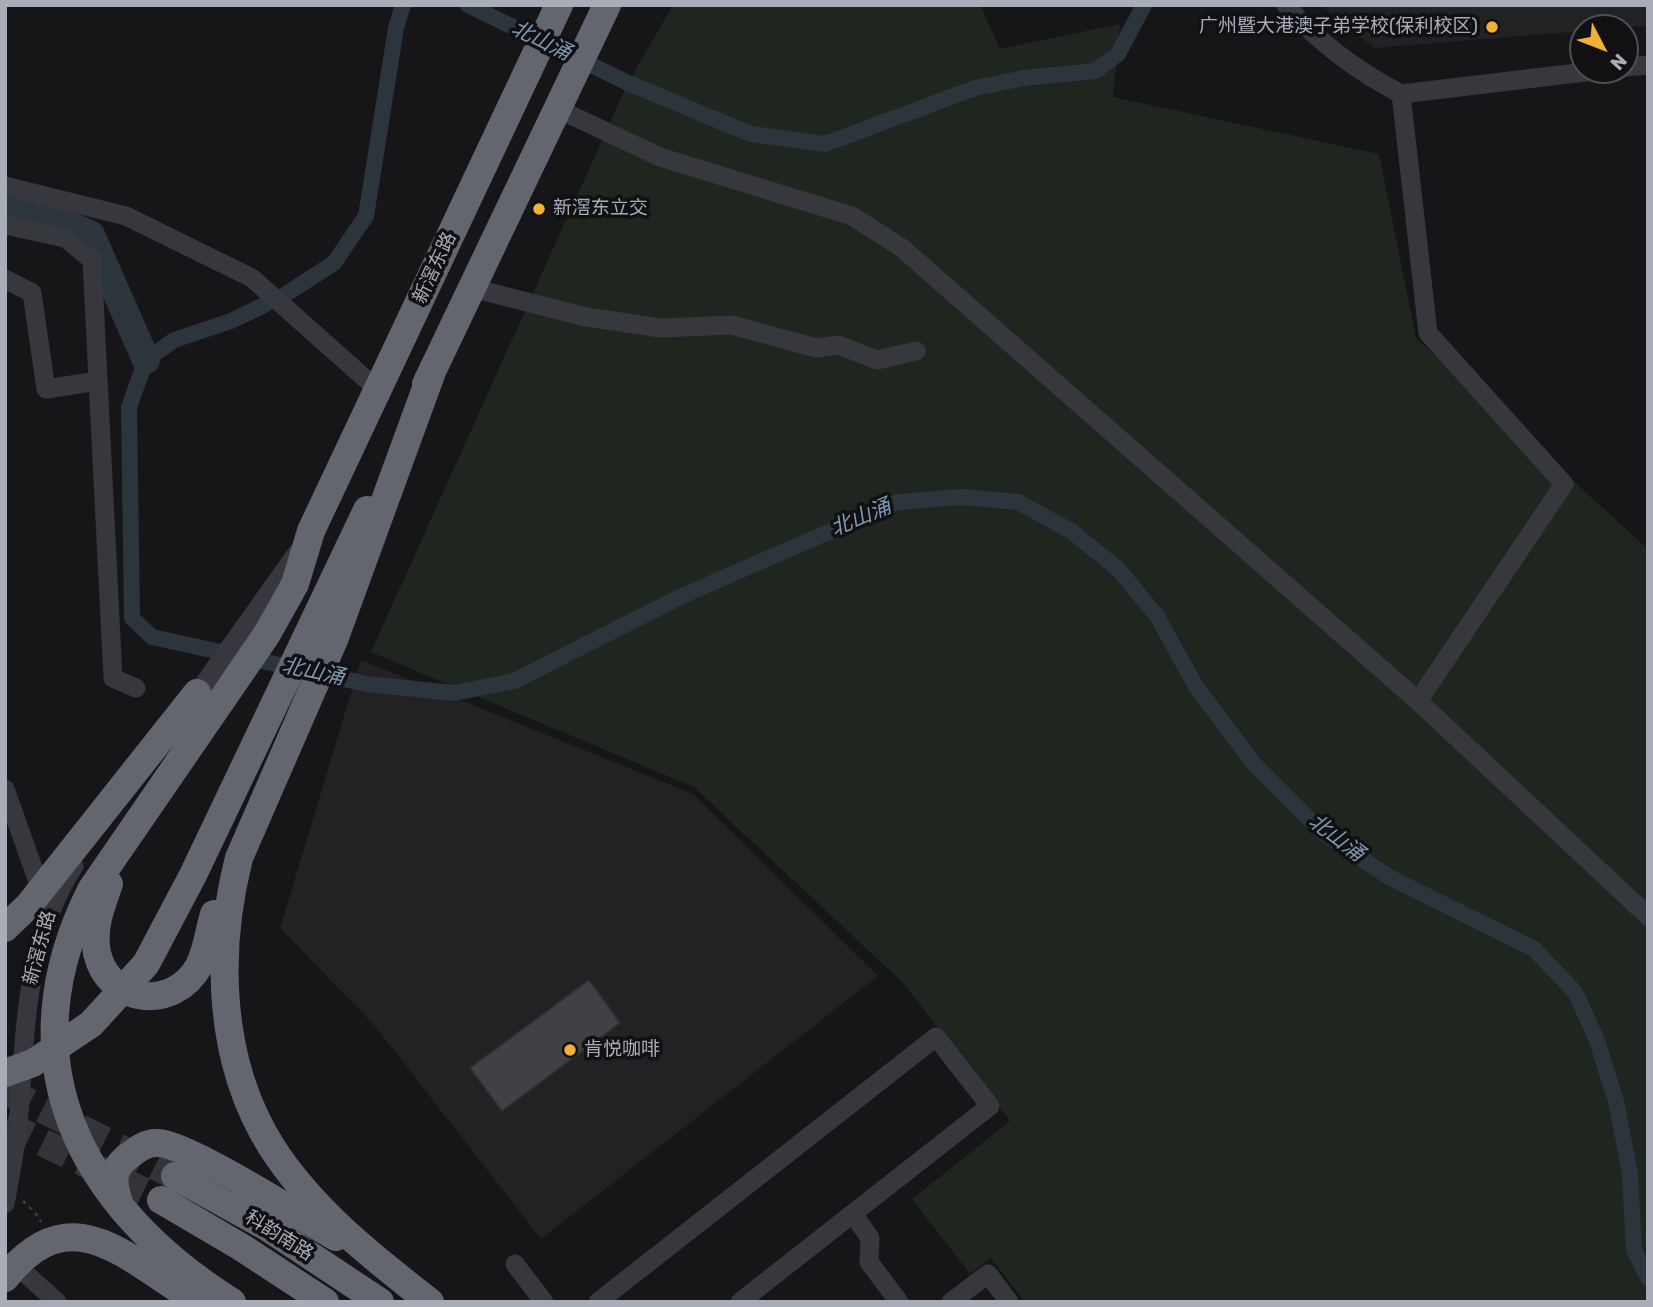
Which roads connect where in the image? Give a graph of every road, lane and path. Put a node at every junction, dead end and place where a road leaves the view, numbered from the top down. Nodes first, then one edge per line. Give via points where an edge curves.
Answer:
1 (607, 5) edge
2 (1286, 5) edge
3 (555, 13) edge
4 (1569, 74) edge
5 (1401, 94) junction
6 (563, 98) junction
7 (5, 186) edge
8 (5, 226) edge
9 (5, 279) edge
10 (472, 288) junction
11 (916, 351) dead end
12 (433, 369) junction
13 (97, 381) junction
14 (378, 390) junction
15 (136, 688) dead end
16 (210, 696) junction
17 (1418, 701) junction
18 (5, 789) edge
19 (132, 826) junction
20 (239, 858) junction
21 (41, 890) junction
22 (1648, 916) edge
23 (5, 928) edge
24 (5, 1073) edge
25 (175, 1176) tunnel mouth
26 (161, 1200) tunnel mouth
27 (13, 1202) edge
28 (119, 1204) junction
29 (853, 1214) junction
30 (41, 1223) dead end
31 (372, 1257) junction
32 (515, 1264) dead end
33 (10, 1272) edge
34 (57, 1302) edge
35 (199, 1302) edge
36 (232, 1302) edge
37 (324, 1302) edge
38 (380, 1302) edge
39 (430, 1302) edge
40 (544, 1302) edge
41 (598, 1302) edge
42 (740, 1302) edge
43 (899, 1302) edge
44 (951, 1302) edge
45 (1009, 1302) edge

1 - 6 highway
2 - 5 street via 1371,78
3 - 14 highway, 新滘东路
4 - 5 street
5 - 17 street via 1428,333 1564,484
6 - 10 highway
6 - 17 street via 660,157 852,216 902,248
7 - 14 street via 125,216 252,278
8 - 13 street via 65,238 92,260
9 - 13 street via 32,293 46,389
10 - 11 street via 586,317 661,328 732,325 816,348 838,345 877,360
10 - 12 highway
12 - 20 highway via 334,640
12 - 24 highway, bridge via 192,875 145,964 91,1024 33,1063
13 - 15 street via 113,678
14 - 16 highway, 新滘东路 via 311,531 295,584 256,629
16 - 19 highway
16 - 21 highway
16 - 27 street, 新滘东路 via 84,851 48,911 30,976
17 - 22 street
18 - 21 street
19 - 20 highway via 99,912 96,944 109,976 137,996 161,997 191,978
19 - 28 highway via 75,922 60,974 54,1031 63,1105 85,1153
20 - 31 highway via 230,893 224,957 231,1041 240,1079 272,1147 316,1203
21 - 23 highway
25 - 38 highway, 科韵南路 via 267,1227
26 - 37 highway, 科韵南路
27 - 30 path via 38,1216
28 - 31 highway via 114,1186 120,1164 145,1144 159,1142 200,1159
28 - 36 highway via 173,1261
29 - 41 street via 990,1107 936,1037
29 - 42 street
29 - 43 street via 870,1238 869,1262
31 - 39 highway
32 - 40 street
33 - 34 street
33 - 35 highway via 51,1240 78,1235 109,1247
44 - 45 street via 988,1274

